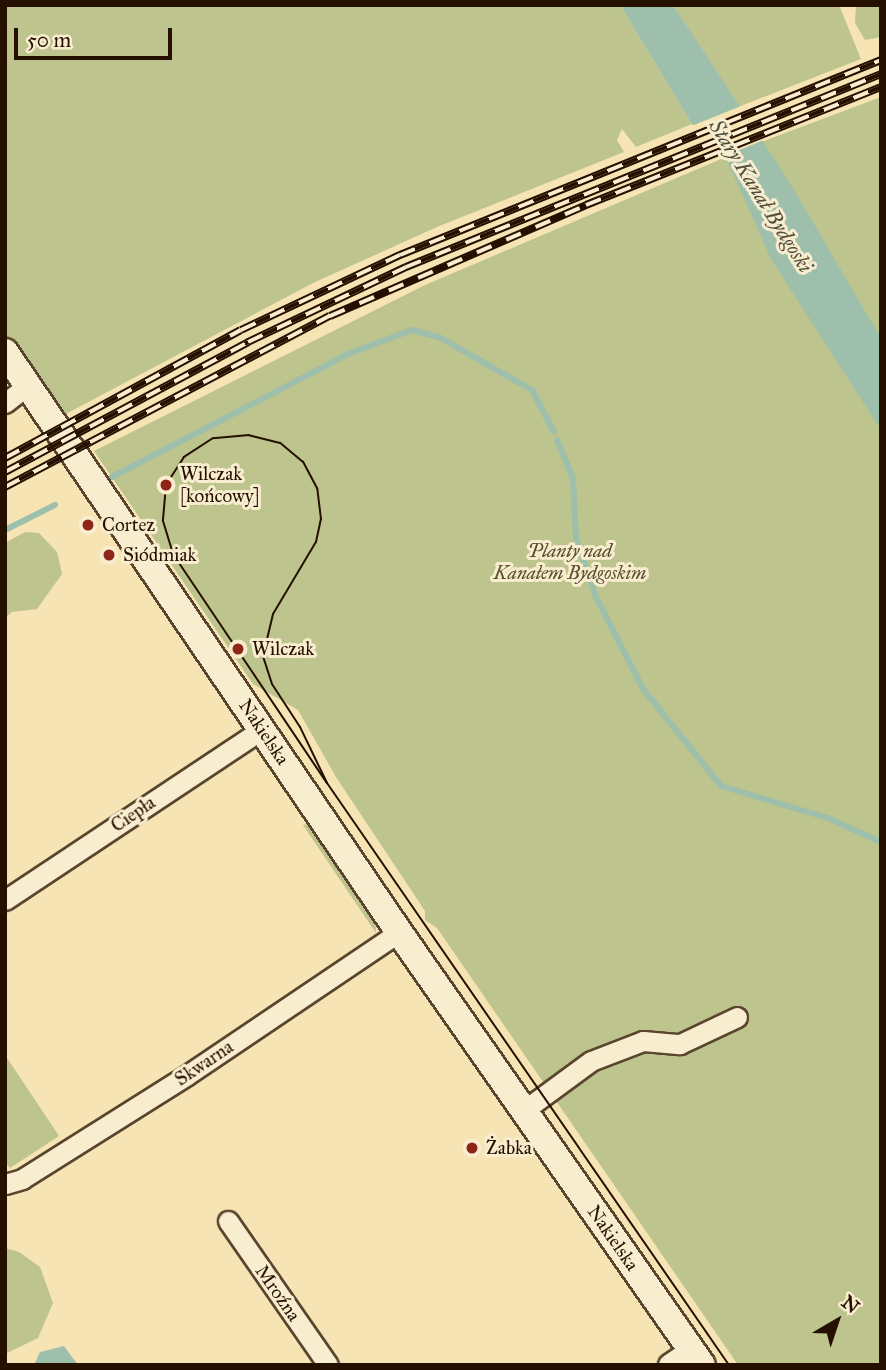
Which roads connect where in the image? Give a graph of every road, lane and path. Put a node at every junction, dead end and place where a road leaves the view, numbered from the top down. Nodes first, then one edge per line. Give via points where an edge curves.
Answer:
1 (5, 352) edge
2 (29, 384) junction
3 (5, 402) edge
4 (262, 729) junction
5 (5, 900) edge
6 (399, 932) junction
7 (737, 1017) dead end
8 (523, 1111) junction
9 (5, 1184) edge
10 (228, 1221) dead end
11 (688, 1360) edge
12 (328, 1365) edge

1 - 2 main road, Nakielska
2 - 3 street
2 - 4 main road, Nakielska
4 - 5 street, Ciepła
4 - 6 main road, Nakielska
6 - 8 main road, Nakielska
6 - 9 street, Skwarna via 187,1075 22,1179
7 - 8 street via 680,1044 643,1041 591,1061
8 - 11 main road, Nakielska
10 - 12 street, Mroźna

